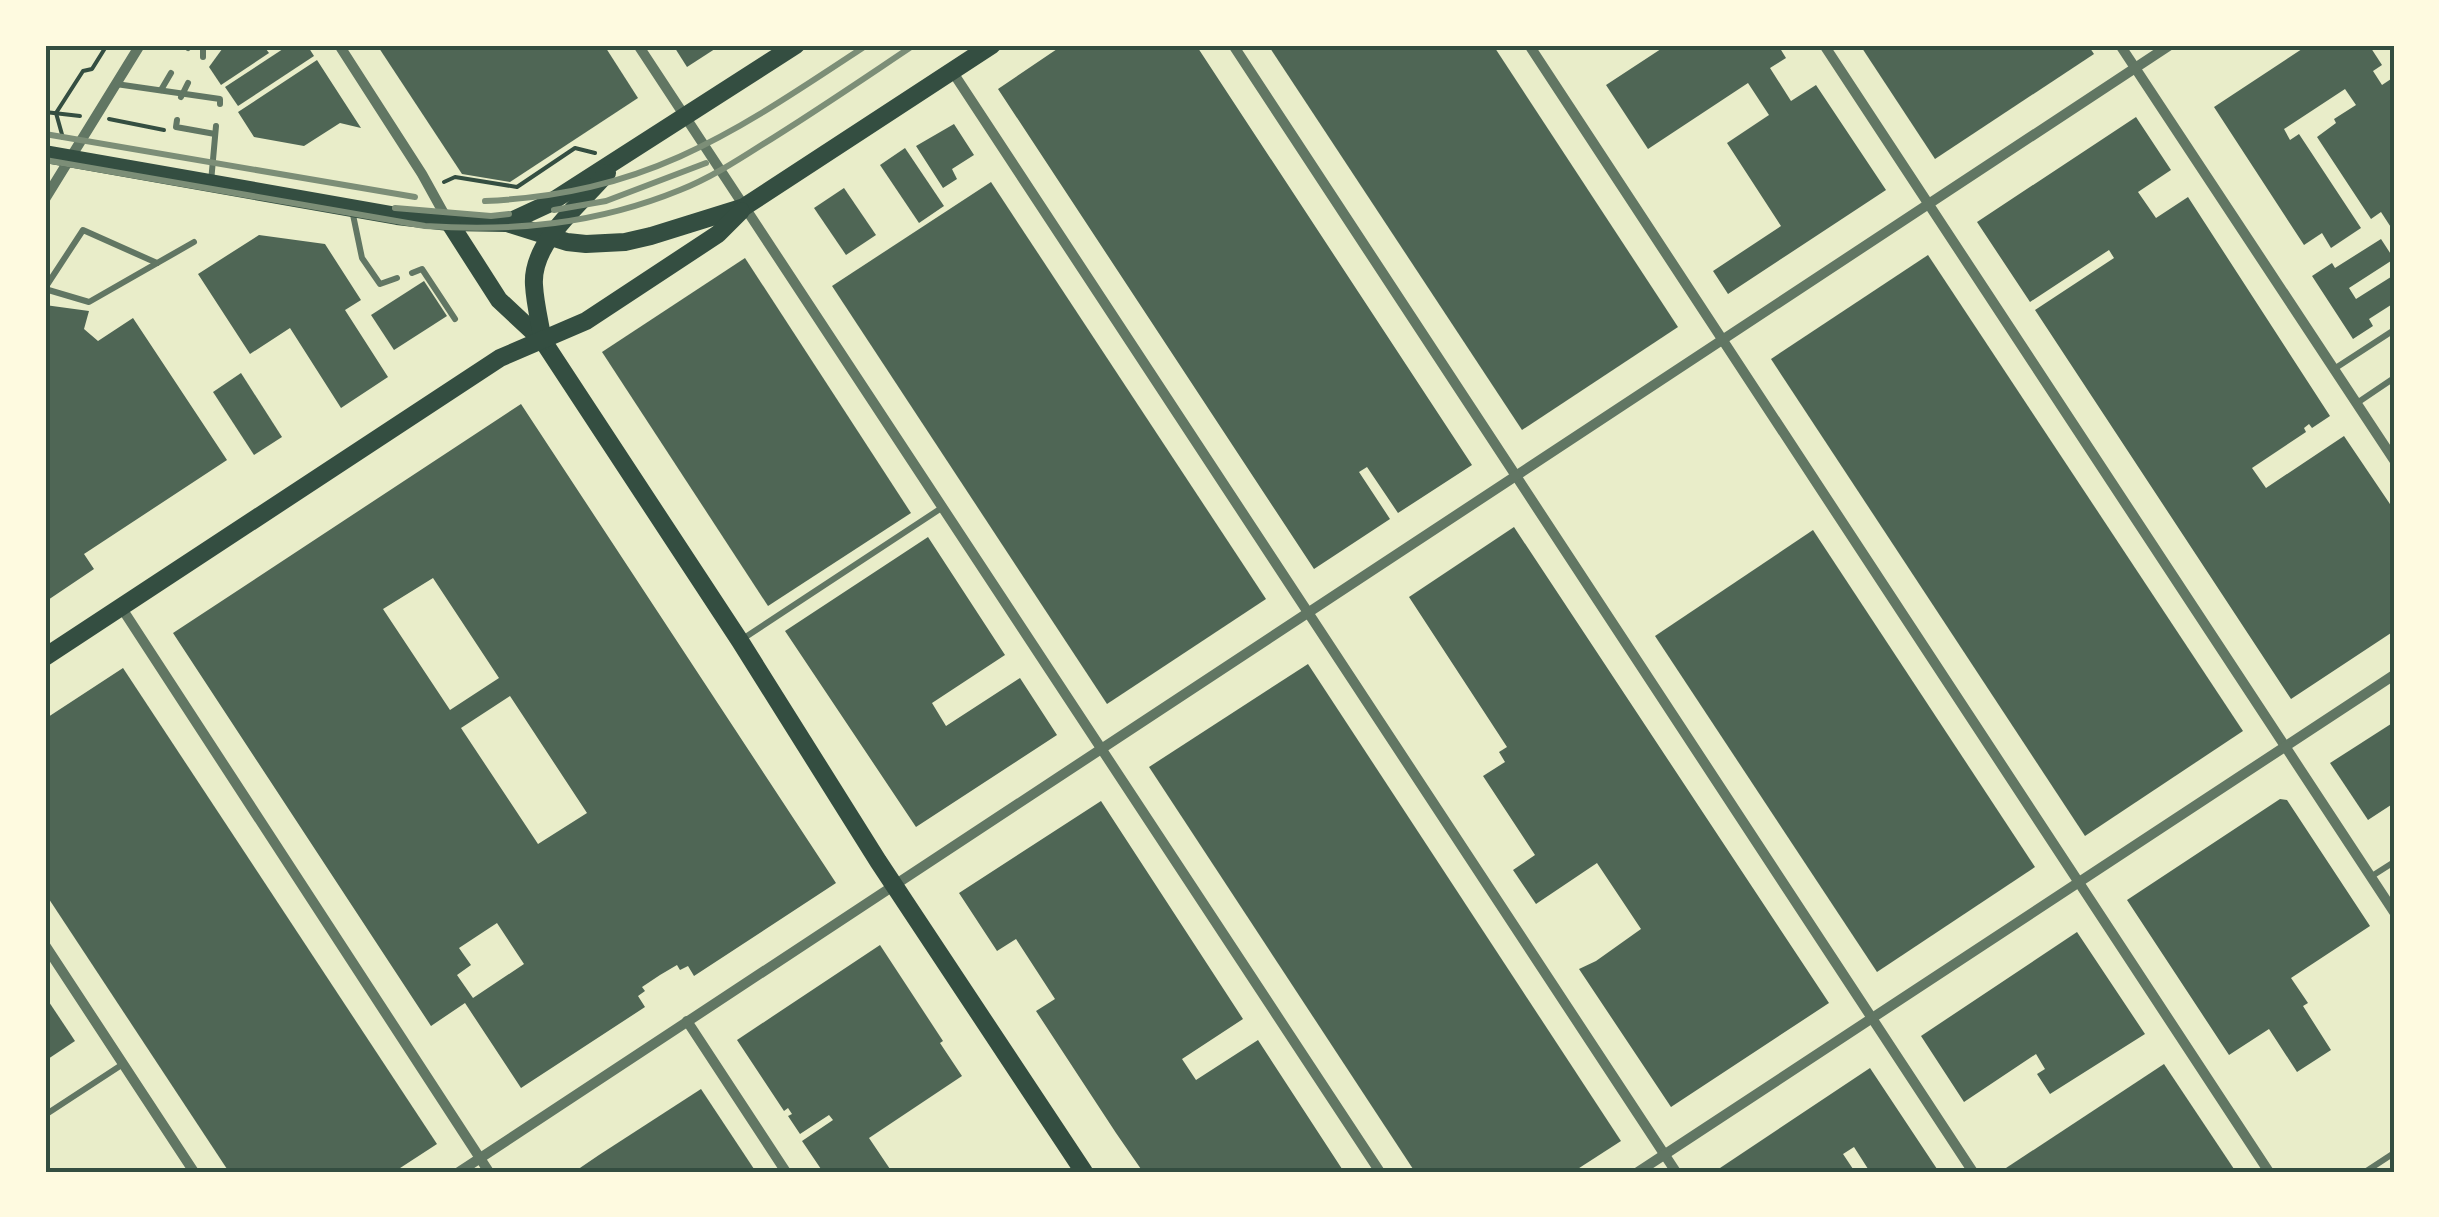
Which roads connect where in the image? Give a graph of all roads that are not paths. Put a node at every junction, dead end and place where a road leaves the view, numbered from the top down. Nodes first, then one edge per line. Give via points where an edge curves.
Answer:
1 (140, 45) edge
2 (204, 45) edge
3 (340, 45) edge
4 (638, 45) edge
5 (796, 45) edge
6 (992, 45) edge
7 (1233, 45) edge
8 (1528, 45) edge
9 (1824, 45) edge
10 (2120, 45) edge
11 (2170, 45) edge
12 (203, 57) dead end
13 (2136, 68) junction
14 (952, 71) junction
15 (171, 73) dead end
16 (188, 83) dead end
17 (115, 84) junction
18 (160, 90) junction
19 (181, 95) junction
20 (220, 104) dead end
21 (685, 117) junction
22 (177, 120) dead end
23 (45, 154) edge
24 (69, 158) junction
25 (619, 159) junction
26 (211, 183) junction
27 (45, 199) edge
28 (1929, 204) junction
29 (351, 208) junction
30 (744, 208) junction
31 (449, 222) junction
32 (507, 223) junction
33 (548, 237) junction
34 (194, 242) dead end
35 (157, 263) junction
36 (412, 273) dead end
37 (397, 278) dead end
38 (45, 288) edge
39 (455, 319) dead end
40 (2394, 330) edge
41 (1722, 340) junction
42 (542, 341) junction
43 (2334, 369) junction
44 (2394, 378) edge
45 (2357, 403) junction
46 (2394, 460) edge
47 (1515, 476) junction
48 (943, 507) junction
49 (121, 607) junction
50 (1309, 613) junction
51 (740, 641) junction
52 (45, 657) edge
53 (2394, 674) edge
54 (2285, 746) junction
55 (1102, 749) junction
56 (2394, 862) edge
57 (2370, 876) junction
58 (2078, 882) junction
59 (894, 885) junction
60 (2394, 912) edge
61 (45, 945) edge
62 (1872, 1018) junction
63 (687, 1021) junction
64 (123, 1064) junction
65 (45, 1115) edge
66 (2394, 1153) edge
67 (1665, 1154) junction
68 (480, 1158) junction
69 (194, 1172) edge
70 (459, 1172) edge
71 (490, 1172) edge
72 (786, 1172) edge
73 (1084, 1172) edge
74 (1380, 1172) edge
75 (1638, 1172) edge
76 (1676, 1172) edge
77 (1973, 1172) edge
78 (2269, 1172) edge
79 (2366, 1172) edge

1 - 17 street
2 - 12 lane
3 - 31 street
4 - 21 street
5 - 21 main road
6 - 14 main road
7 - 47 street
8 - 41 street
9 - 28 street
10 - 13 street
11 - 13 street
13 - 28 street
13 - 43 street
14 - 30 main road
14 - 50 street
15 - 18 lane
16 - 19 lane
17 - 18 lane
17 - 24 street
18 - 19 lane
19 - 20 lane
21 - 25 main road
21 - 30 street
22 - 26 lane via 176,127 216,130
23 - 24 main road
24 - 26 main road
24 - 27 street
25 - 32 main road
25 - 33 main road
26 - 29 main road
28 - 41 street
28 - 54 street
29 - 31 main road
29 - 37 lane via 362,258 380,284
30 - 33 main road via 624,242
30 - 42 main road via 718,234
30 - 48 street
31 - 32 main road
31 - 42 main road via 499,300
32 - 33 main road
33 - 42 main road via 534,282
34 - 35 lane
35 - 38 lane via 89,302
35 - 38 lane via 83,230
36 - 39 lane via 422,269
40 - 43 lane
41 - 47 street
41 - 58 street
42 - 49 main road via 500,358
42 - 51 main road
43 - 45 street
44 - 45 lane
45 - 46 street
47 - 50 street
47 - 62 street
48 - 51 lane
48 - 55 street
49 - 52 main road
49 - 68 street
50 - 55 street
50 - 67 street
51 - 59 main road
53 - 54 street
54 - 57 street
54 - 58 street
55 - 59 street
55 - 74 street
56 - 57 lane
57 - 60 street
58 - 62 street
58 - 78 street
59 - 63 street
59 - 73 main road
61 - 64 street
62 - 67 street
62 - 77 street
63 - 68 street
63 - 72 street
64 - 65 lane
64 - 69 street
66 - 79 lane
67 - 75 street
67 - 76 street
68 - 70 street
68 - 71 street

